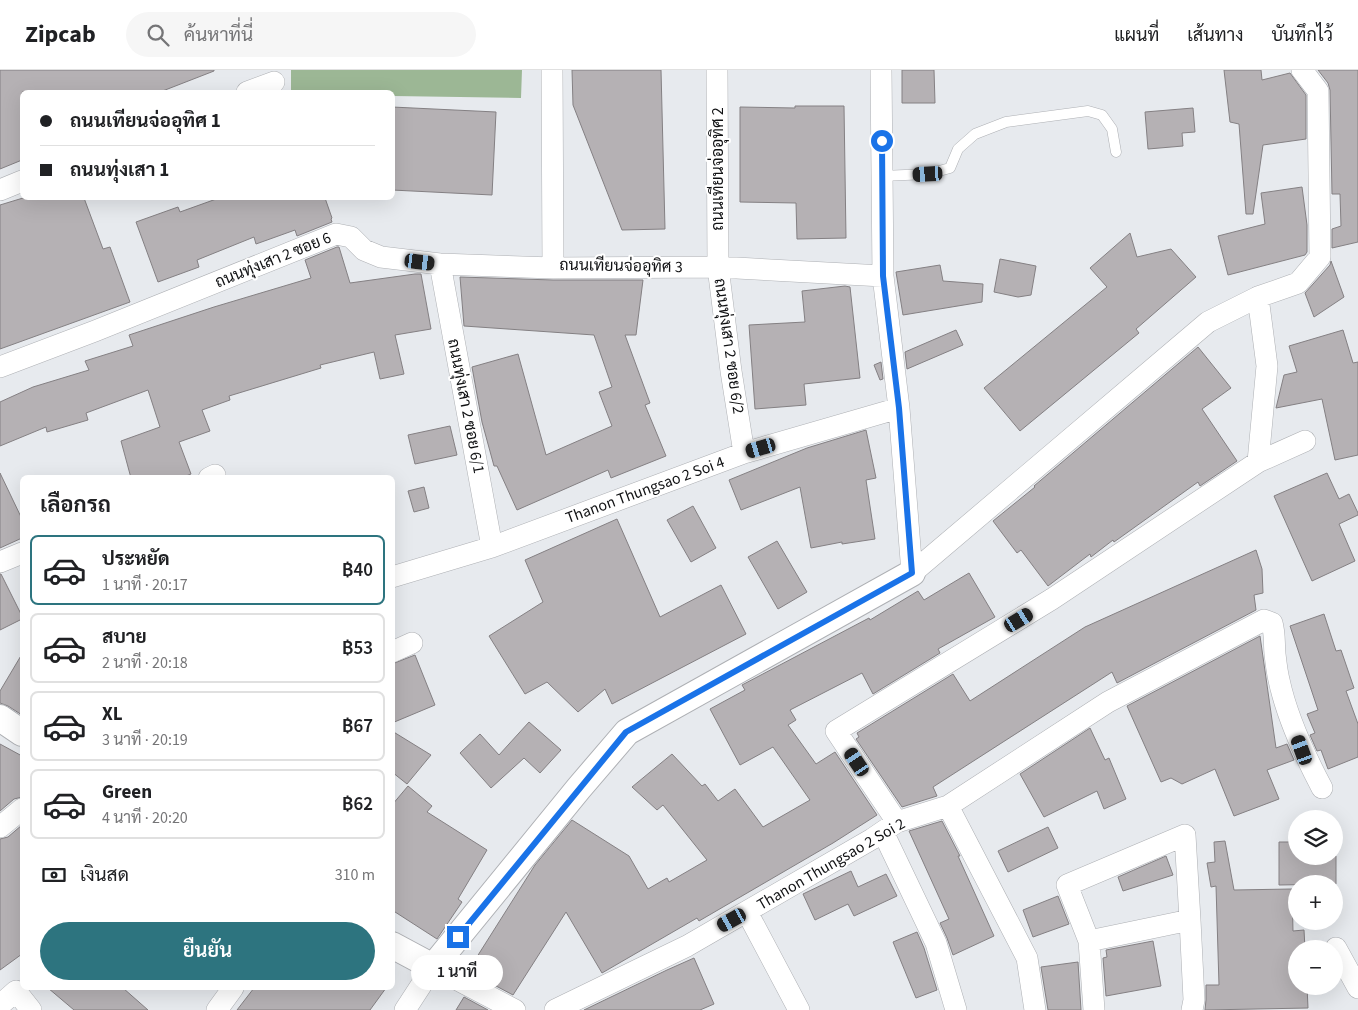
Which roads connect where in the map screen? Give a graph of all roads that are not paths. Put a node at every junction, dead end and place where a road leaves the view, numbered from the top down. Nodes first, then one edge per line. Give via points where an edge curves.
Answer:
1 (552, 70) edge
2 (717, 70) edge
3 (881, 70) edge
4 (1302, 70) edge
5 (274, 82) dead end
6 (252, 90) edge
7 (1116, 152) dead end
8 (882, 176) junction
9 (20, 182) edge
10 (0, 190) edge
11 (440, 264) junction
12 (718, 267) junction
13 (553, 268) junction
14 (883, 276) junction
15 (1258, 297) junction
16 (0, 367) edge
17 (899, 408) junction
18 (1305, 441) dead end
19 (744, 453) junction
20 (1258, 462) junction
21 (492, 547) junction
22 (20, 554) edge
23 (0, 562) edge
24 (912, 573) junction
25 (395, 577) edge
26 (412, 643) dead end
27 (395, 651) edge
28 (0, 718) edge
29 (20, 732) edge
30 (1322, 788) dead end
31 (948, 806) junction
32 (20, 811) edge
33 (0, 827) edge
34 (890, 827) junction
35 (747, 912) junction
36 (1190, 920) junction
37 (1089, 941) junction
38 (395, 947) edge
39 (1343, 961) edge
40 (433, 967) junction
41 (1358, 988) edge
42 (232, 990) edge
43 (0, 1005) edge
44 (31, 1010) edge
45 (217, 1010) edge
46 (405, 1010) edge
47 (515, 1010) edge
48 (554, 1010) edge
49 (799, 1010) edge
50 (956, 1010) edge
51 (1035, 1010) edge
52 (1094, 1010) edge
53 (1192, 1010) edge

1 - 13 street, ถนนเทียนจ่ออุทิศ 3
2 - 12 street, ถนนเทียนจ่ออุทิศ 2
3 - 8 street
4 - 15 street via 1318,91 1320,257 1298,283
5 - 6 street
7 - 8 lane via 1112,129 1102,115 1088,111 1006,122 974,134 958,149 950,168 928,174
8 - 14 street
9 - 10 street
11 - 13 street, ถนนทุ่งเสา 2 ซอย 6
11 - 16 street, ถนนทุ่งเสา 2 ซอย 6 via 381,257 364,250 352,237 336,234
11 - 21 street, ถนนทุ่งเสา 2 ซอย 6/1
12 - 13 street, ถนนเทียนจ่ออุทิศ 3
12 - 14 street, ถนนเทียนจ่ออุทิศ 3
12 - 19 street, ถนนทุ่งเสา 2 ซอย 6/2
14 - 17 street
15 - 20 street via 1267,366
15 - 24 street via 1208,322
17 - 19 street, Thanon Thungsao 2 Soi 4
17 - 24 street
18 - 20 street
19 - 21 street, Thanon Thungsao 2 Soi 4
20 - 34 street via 1052,599 836,731
21 - 25 street, Thanon Thungsao 2 Soi 4
22 - 23 street
24 - 40 street via 626,732
26 - 27 street
28 - 29 street
30 - 31 street, Thanon Thungsao 2 Soi 2 via 1302,750 1280,684 1272,623 1264,620 1108,702
31 - 34 street, Thanon Thungsao 2 Soi 2
31 - 51 street via 1027,958
32 - 33 street
34 - 35 street, Thanon Thungsao 2 Soi 2
34 - 50 street via 936,943
35 - 48 street, Thanon Thungsao 2 Soi 2 via 687,946
35 - 49 street
36 - 37 street
36 - 37 street via 1185,835 1067,885
36 - 53 street
37 - 52 street
38 - 40 street
39 - 41 street
40 - 46 street
40 - 47 street
42 - 45 street
43 - 44 street via 16,991

